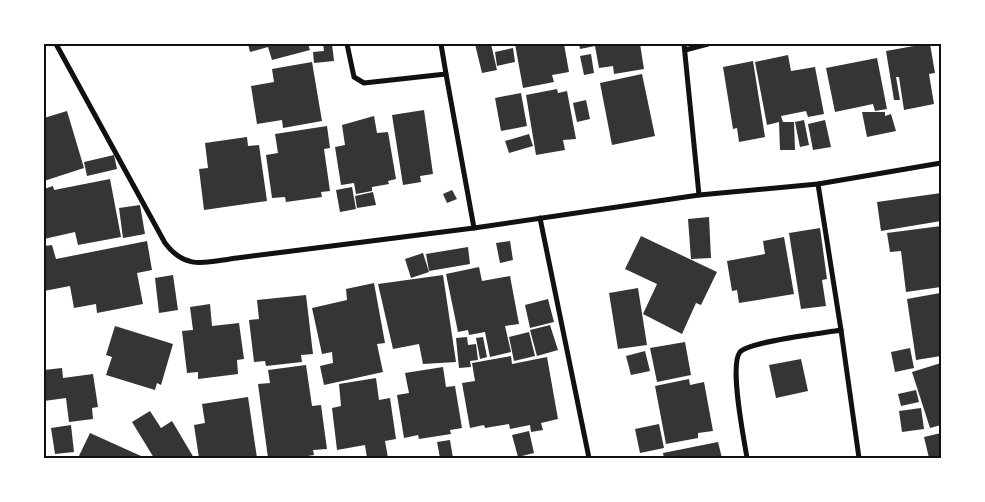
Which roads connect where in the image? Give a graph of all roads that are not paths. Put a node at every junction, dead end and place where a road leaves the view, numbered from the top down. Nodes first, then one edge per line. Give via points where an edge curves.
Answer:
1 (56, 44) edge
2 (347, 44) edge
3 (441, 44) edge
4 (708, 44) edge
5 (684, 47) edge
6 (446, 74) junction
7 (941, 164) edge
8 (818, 184) junction
9 (699, 195) junction
10 (540, 218) junction
11 (474, 228) junction
12 (841, 330) junction
13 (589, 458) edge
14 (747, 458) edge
15 (859, 458) edge

1 - 11 street via 165,243 173,254 186,261 227,259
2 - 6 street via 354,77 364,83
3 - 6 street
4 - 5 street
5 - 9 street
6 - 11 street
7 - 8 street
8 - 9 street
8 - 12 street
9 - 10 street
10 - 11 street
10 - 13 street
12 - 14 street via 754,345 740,352 736,384
12 - 15 street

